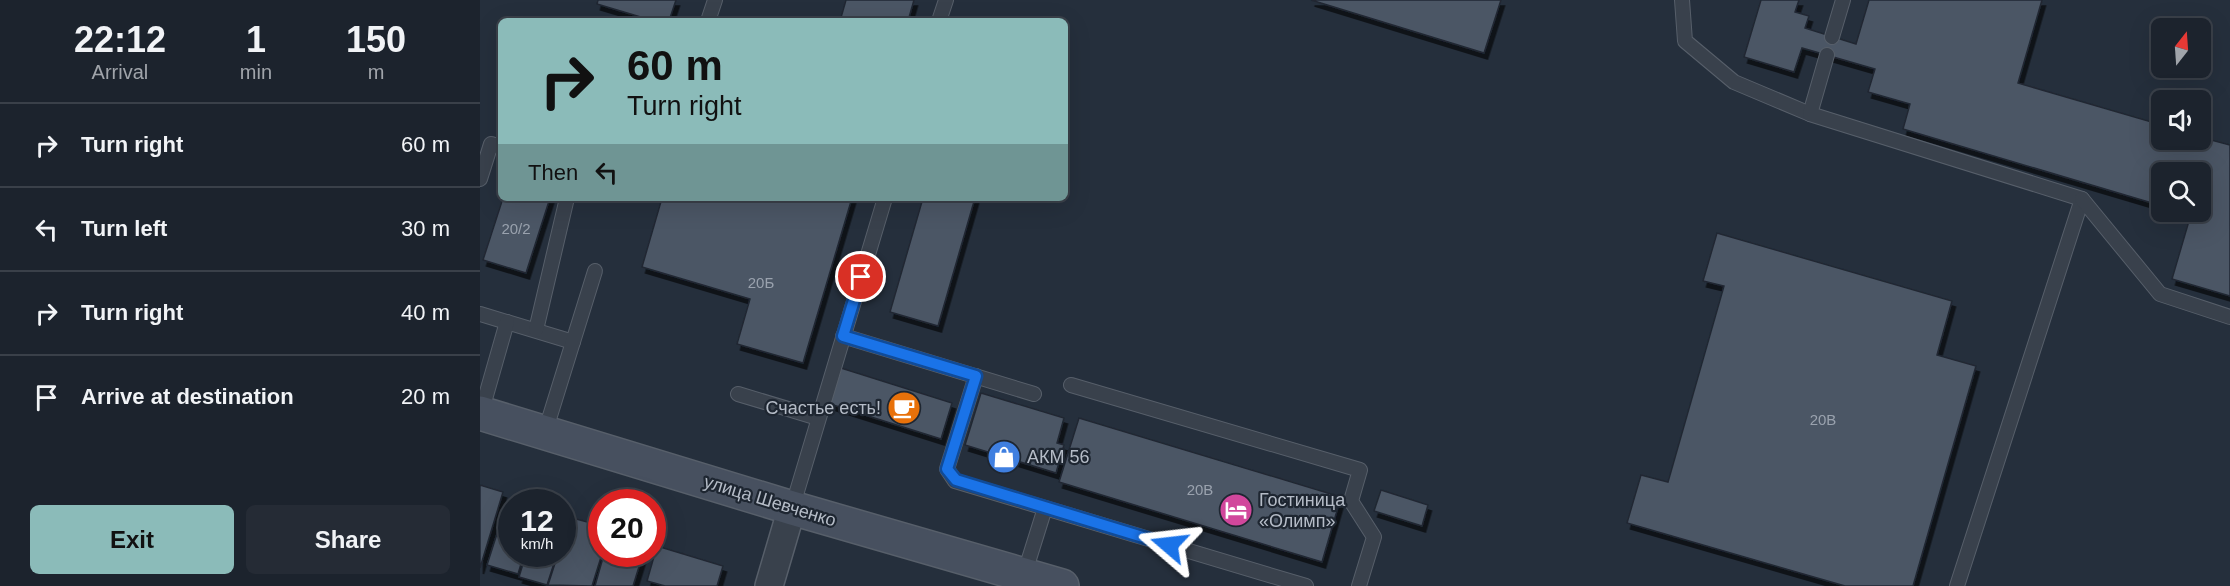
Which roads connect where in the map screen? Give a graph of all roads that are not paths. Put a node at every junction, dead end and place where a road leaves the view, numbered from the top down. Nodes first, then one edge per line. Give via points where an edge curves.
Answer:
1 (715, 0) edge
2 (946, 0) edge
3 (1682, 0) edge
4 (1843, 0) edge
5 (709, 18) edge
6 (940, 18) edge
7 (1832, 37) dead end
8 (1827, 55) dead end
9 (1810, 114) junction
10 (498, 146) edge
11 (480, 179) edge
12 (2082, 199) junction
13 (566, 201) edge
14 (884, 201) edge
15 (595, 271) dead end
16 (480, 314) edge
17 (2230, 317) edge
18 (507, 322) junction
19 (536, 330) junction
20 (843, 336) junction
21 (573, 342) junction
22 (976, 376) junction
23 (1071, 385) dead end
24 (738, 394) dead end
25 (1034, 394) dead end
26 (480, 413) edge
27 (818, 418) junction
28 (544, 433) junction
29 (792, 508) junction
30 (1045, 508) junction
31 (1024, 574) junction
32 (769, 586) edge
33 (1062, 586) edge
34 (1306, 586) edge
35 (1359, 586) edge
36 (1957, 586) edge

1 - 5 lane
2 - 6 lane
3 - 9 lane via 1685,41 1734,82
4 - 7 lane
8 - 9 lane
9 - 12 lane
10 - 11 lane via 491,144
12 - 17 lane via 2160,294
12 - 36 lane
13 - 19 lane
14 - 20 lane
15 - 21 lane
16 - 18 lane
18 - 19 lane
18 - 26 lane
19 - 21 lane
20 - 22 lane
20 - 27 lane
21 - 28 lane
22 - 25 lane
22 - 30 lane via 947,469 956,480
23 - 35 lane via 1360,470 1351,501 1374,537
24 - 27 lane
26 - 28 main road, улица Шевченко
27 - 29 lane
28 - 29 main road, улица Шевченко
29 - 31 main road, улица Шевченко
29 - 32 street
30 - 31 lane
30 - 34 lane
31 - 33 main road, улица Шевченко

